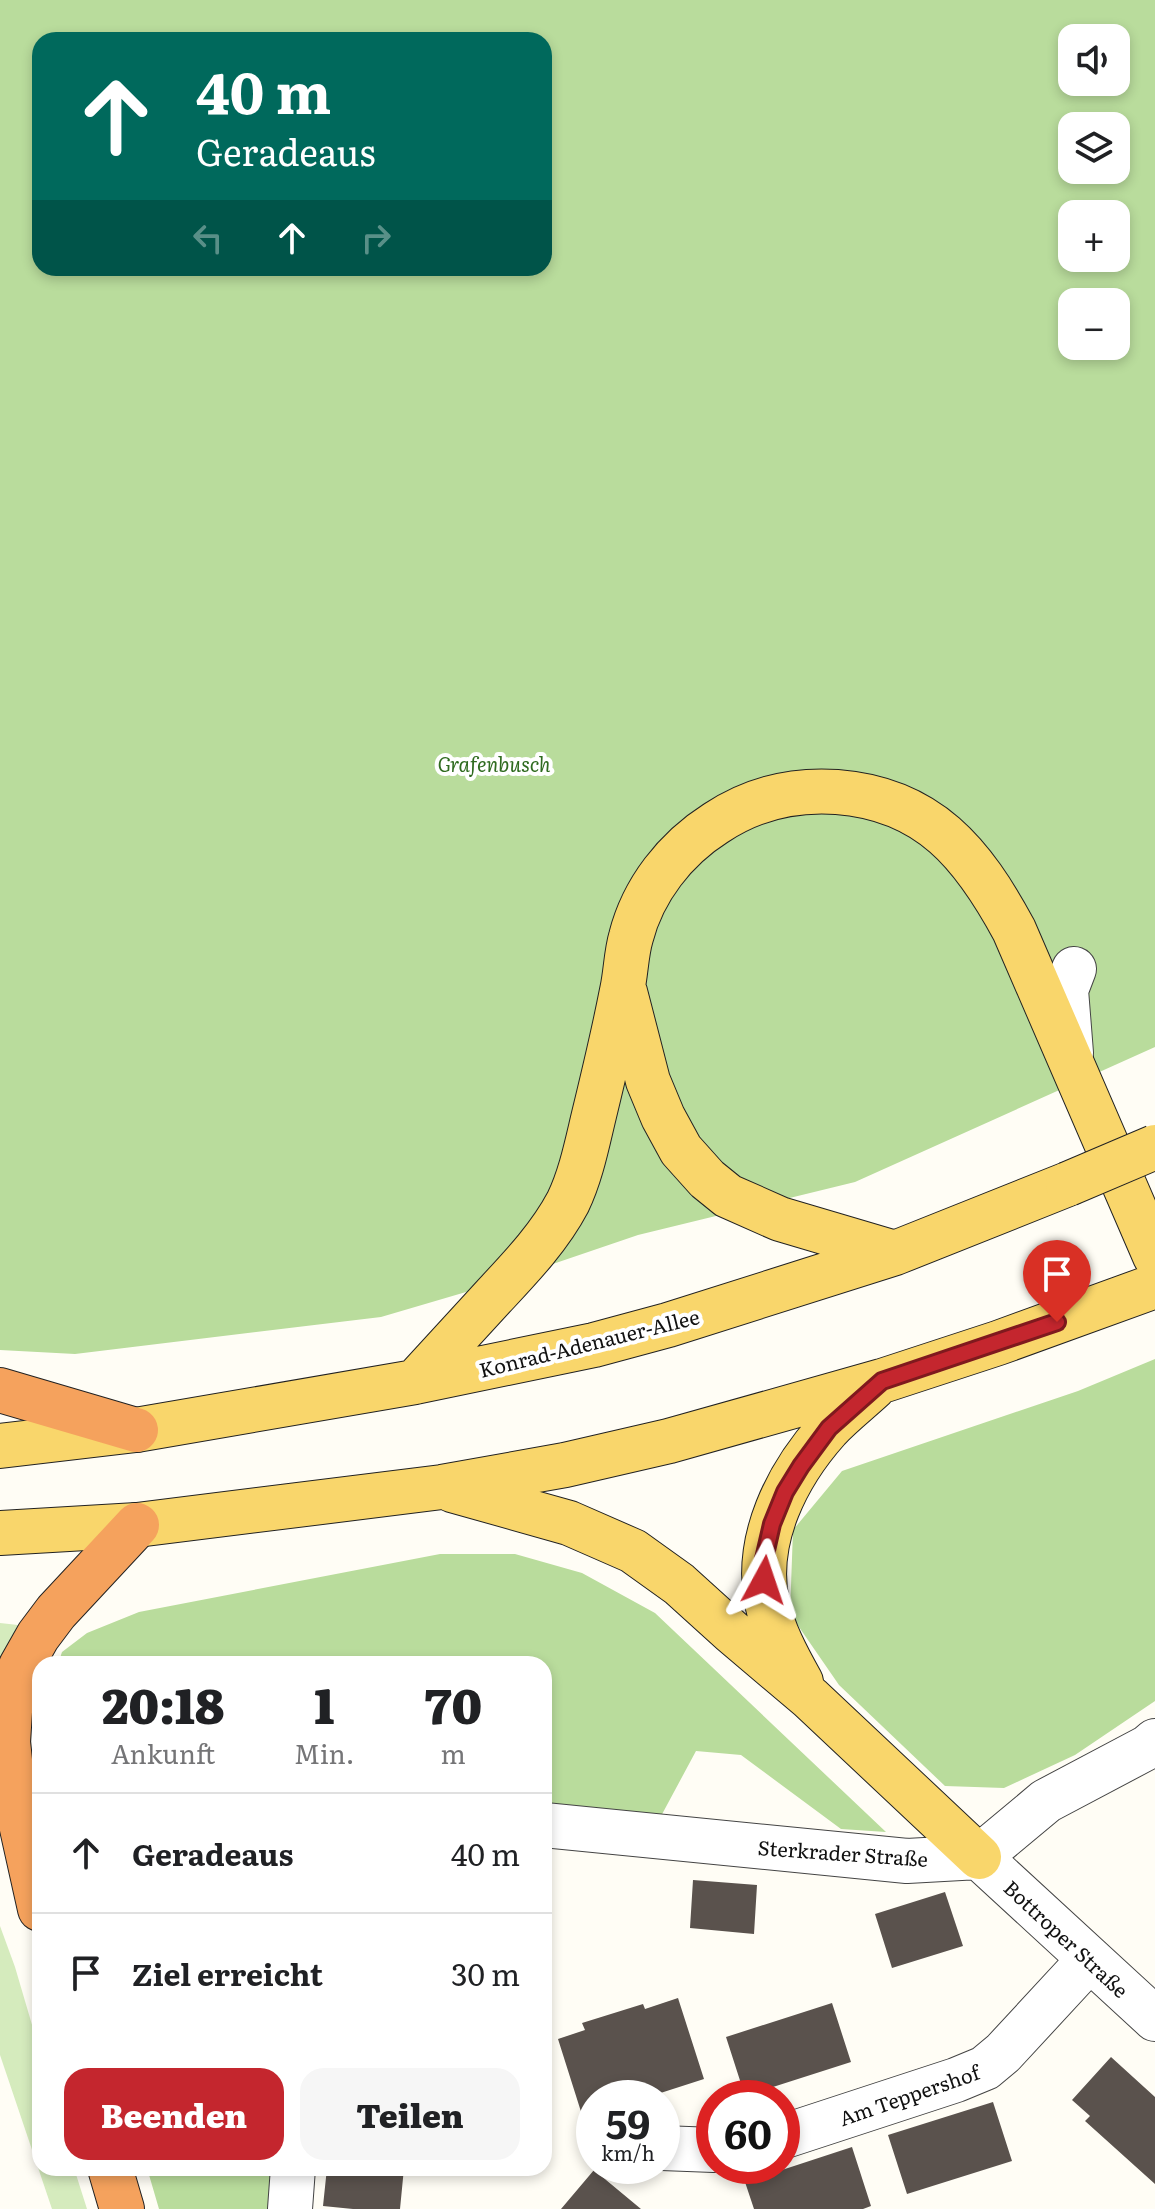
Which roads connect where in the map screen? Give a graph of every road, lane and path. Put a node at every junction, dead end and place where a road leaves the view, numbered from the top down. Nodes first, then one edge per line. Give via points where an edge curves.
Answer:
1 (1074, 969) dead end
2 (623, 986) junction
3 (1072, 1059) junction
4 (1155, 1147) edge
5 (895, 1253) junction
6 (1155, 1256) edge
7 (1136, 1294) edge
8 (882, 1381) junction
9 (415, 1382) junction
10 (0, 1390) edge
11 (136, 1430) junction
12 (0, 1446) edge
13 (442, 1487) junction
14 (137, 1525) junction
15 (0, 1533) edge
16 (810, 1698) junction
17 (1155, 1741) edge
18 (0, 1812) edge
19 (552, 1825) edge
20 (979, 1857) junction
21 (32, 1873) edge
22 (32, 1904) edge
23 (1089, 1960) junction
24 (1155, 2019) edge
25 (800, 2131) edge
26 (112, 2176) edge
27 (292, 2176) edge
28 (122, 2209) edge
29 (290, 2209) edge

1 - 3 street via 1066,990
2 - 3 main road via 631,935 642,906 677,853 701,832 742,808 787,794 850,793 911,812 961,849 1014,930
2 - 5 main road via 663,1117 681,1150 707,1179 728,1196 780,1219
2 - 9 main road via 588,1142 567,1202 539,1246
3 - 6 main road
4 - 5 main road, Konrad-Adenauer-Allee, bridge
5 - 9 main road, Konrad-Adenauer-Allee via 594,1345
7 - 8 main road
8 - 13 main road via 669,1441
8 - 16 main road via 829,1428 801,1466 772,1524 764,1559 767,1601 777,1635
9 - 11 main road, Konrad-Adenauer-Allee
10 - 11 highway
11 - 12 main road, Konrad-Adenauer-Allee
13 - 14 main road
13 - 16 main road via 569,1523 633,1551 679,1584
14 - 15 main road
14 - 21 highway via 38,1636 11,1696 13,1788
16 - 20 main road
17 - 20 street via 1046,1801
18 - 22 highway
19 - 20 street, Sterkrader Straße via 815,1841 907,1861
20 - 23 street, Bottroper Straße
23 - 24 street, Bottroper Straße
23 - 25 street, Am Teppershof via 985,2068
26 - 28 highway
27 - 29 street

